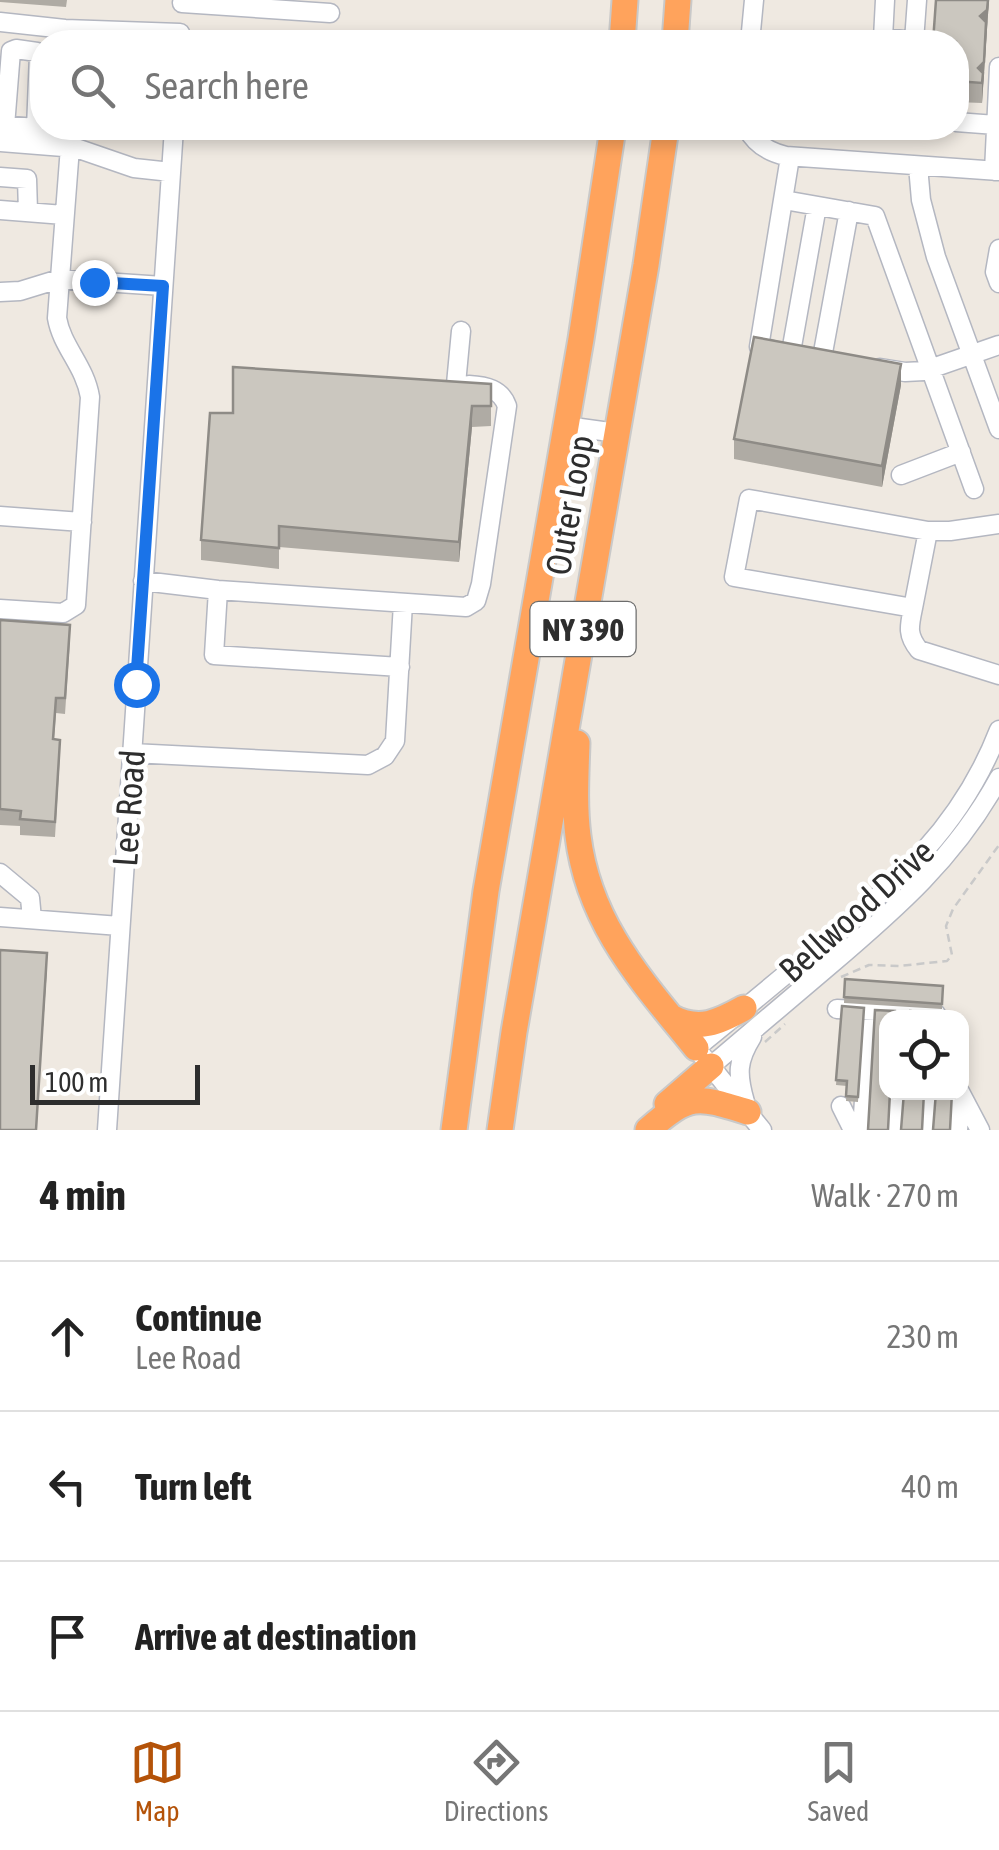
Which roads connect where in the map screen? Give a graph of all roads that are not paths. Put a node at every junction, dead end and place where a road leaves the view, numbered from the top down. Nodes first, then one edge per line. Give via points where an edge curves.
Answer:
1 (625, 0) edge
2 (678, 0) edge
3 (754, 0) edge
4 (885, 0) edge
5 (917, 0) edge
6 (182, 2) edge
7 (308, 6) edge
8 (330, 13) dead end
9 (0, 22) edge
10 (46, 30) edge
11 (180, 30) edge
12 (623, 30) edge
13 (676, 30) edge
14 (751, 30) edge
15 (883, 30) edge
16 (915, 30) edge
17 (30, 50) edge
18 (999, 67) edge
19 (969, 123) edge
20 (996, 125) junction
21 (30, 129) edge
22 (2, 131) edge
23 (30, 138) edge
24 (40, 140) edge
25 (173, 140) edge
26 (611, 140) edge
27 (664, 140) edge
28 (755, 140) edge
29 (70, 147) junction
30 (790, 156) junction
31 (918, 166) junction
32 (996, 171) edge
33 (171, 172) junction
34 (0, 176) edge
35 (784, 200) junction
36 (816, 206) junction
37 (0, 210) edge
38 (28, 211) junction
39 (849, 211) junction
40 (64, 215) junction
41 (999, 249) edge
42 (59, 279) junction
43 (999, 283) edge
44 (163, 286) junction
45 (0, 292) edge
46 (460, 331) dead end
47 (999, 345) edge
48 (791, 352) junction
49 (972, 354) junction
50 (860, 364) edge
51 (930, 369) junction
52 (436, 383) edge
53 (456, 384) junction
54 (566, 426) junction
55 (999, 429) edge
56 (617, 432) junction
57 (961, 452) junction
58 (901, 474) dead end
59 (974, 489) dead end
60 (0, 516) edge
61 (82, 522) junction
62 (999, 524) edge
63 (928, 531) junction
64 (144, 580) junction
65 (218, 590) junction
66 (404, 603) junction
67 (913, 608) junction
68 (0, 609) edge
69 (584, 623) junction
70 (400, 667) junction
71 (999, 675) edge
72 (999, 730) edge
73 (132, 753) junction
74 (999, 778) edge
75 (0, 873) edge
76 (0, 917) edge
77 (32, 919) junction
78 (120, 926) junction
79 (837, 1008) edge
80 (870, 1010) junction
81 (879, 1012) edge
82 (468, 1014) junction
83 (672, 1017) junction
84 (756, 1025) junction
85 (704, 1057) junction
86 (895, 1100) edge
87 (930, 1100) edge
88 (960, 1100) edge
89 (963, 1100) edge
90 (841, 1106) dead end
91 (756, 1121) edge
92 (107, 1130) edge
93 (439, 1130) edge
94 (454, 1130) edge
95 (500, 1130) edge
96 (637, 1130) edge
97 (648, 1130) edge
98 (852, 1130) edge
99 (862, 1130) edge
100 (893, 1130) edge
101 (928, 1130) edge
102 (958, 1130) edge
103 (980, 1130) edge

1 - 12 highway
2 - 13 highway
3 - 14 street
4 - 15 street
5 - 16 street
6 - 7 street
6 - 11 street
7 - 8 street
9 - 10 street
17 - 22 street via 11,51
18 - 20 street
19 - 20 street
20 - 32 street
21 - 22 street
22 - 23 street
24 - 29 street
25 - 33 street, Lee Road
26 - 54 highway, Outer Loop / NY 390
27 - 56 highway, Outer Loop / NY 390
28 - 30 street
29 - 33 street via 134,168
29 - 40 street
30 - 31 street
30 - 35 street
31 - 32 street
31 - 49 street via 933,248
33 - 44 street, Lee Road
34 - 38 street via 26,179
35 - 36 street
35 - 48 street via 759,347
36 - 39 street
36 - 48 street
37 - 38 street
38 - 40 street
39 - 48 street via 832,360
39 - 51 street via 874,216
40 - 42 street
41 - 43 street
42 - 44 street
42 - 45 street
42 - 61 street via 58,326 90,398
44 - 64 street, Lee Road
46 - 53 street
47 - 49 street
49 - 51 street
49 - 55 street
50 - 51 street
51 - 57 street
52 - 53 street
53 - 66 street via 489,387 507,406 482,584 476,601 466,606
54 - 56 street
54 - 82 highway, Outer Loop / NY 390
56 - 69 highway, Outer Loop / NY 390
57 - 58 street
57 - 59 street
60 - 61 street
61 - 68 street via 76,605 63,614
62 - 63 street
63 - 67 street
63 - 67 street via 748,499 734,577
64 - 65 street
64 - 73 street, Lee Road
65 - 66 street
65 - 70 street via 214,655
66 - 70 street
67 - 71 street via 910,640 919,650
69 - 83 highway via 576,789 584,869 612,938
69 - 95 highway, Outer Loop / NY 390
70 - 73 street via 395,741 386,756 368,765
72 - 84 street, Bellwood Drive via 950,822
73 - 78 street, Lee Road
74 - 84 street, Bellwood Drive via 926,879
75 - 77 street via 30,898
76 - 77 street
77 - 78 street
78 - 92 street, Lee Road
79 - 80 street
80 - 81 street
80 - 99 street
82 - 93 highway
82 - 94 highway, Outer Loop / NY 390
83 - 84 highway via 691,1025
83 - 85 highway
84 - 85 street, Bellwood Drive
84 - 91 street via 738,1076
85 - 91 street
85 - 96 highway
86 - 100 street
87 - 101 street
88 - 102 street
89 - 103 street
90 - 98 street
91 - 97 highway via 696,1100

